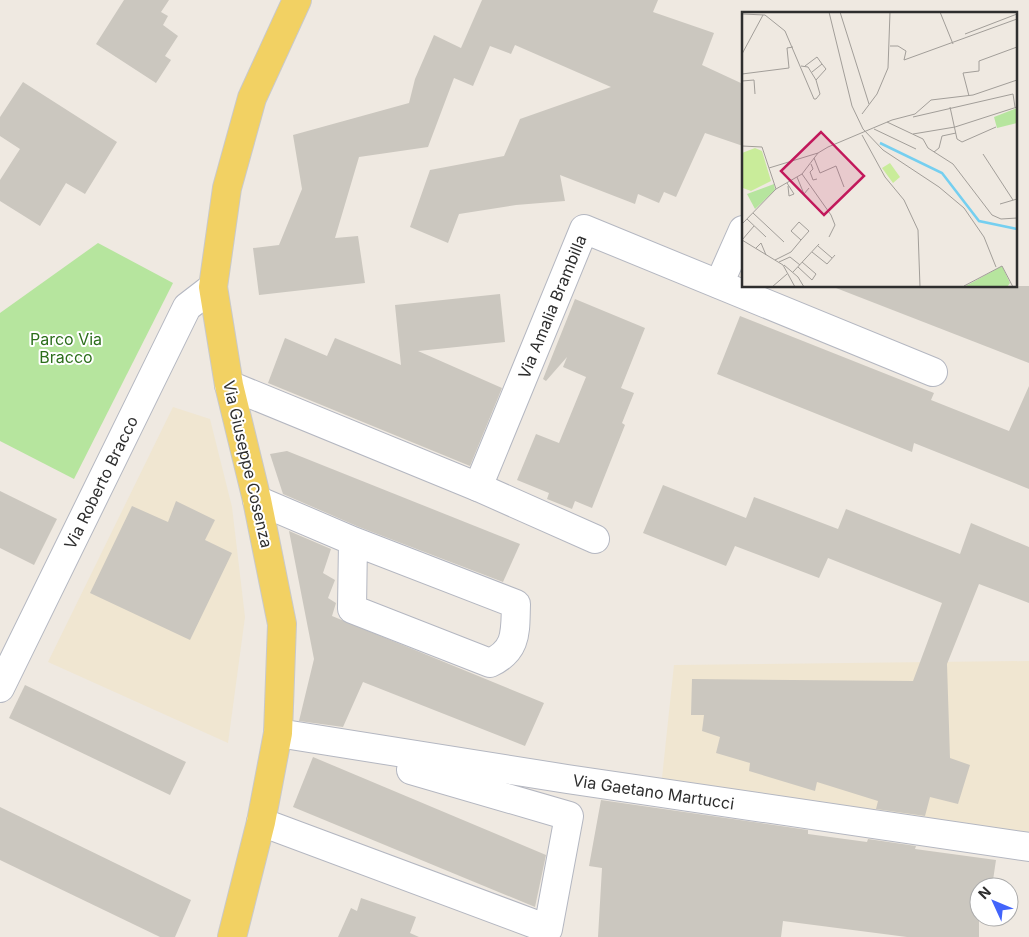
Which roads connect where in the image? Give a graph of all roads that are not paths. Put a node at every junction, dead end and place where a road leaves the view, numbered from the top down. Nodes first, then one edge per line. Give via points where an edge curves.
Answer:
1 (297, 0) edge
2 (742, 232) edge
3 (719, 284) junction
4 (213, 287) junction
5 (933, 372) dead end
6 (230, 386) junction
7 (478, 487) junction
8 (258, 500) junction
9 (595, 539) dead end
10 (353, 541) junction
11 (0, 688) edge
12 (278, 733) junction
13 (406, 768) dead end
14 (261, 822) junction
15 (1029, 847) edge
16 (232, 937) edge

1 - 4 main road, Via Giuseppe Cosenza via 252,98 227,188
2 - 3 street
3 - 5 street, Via Amalia Brambilla
3 - 7 street, Via Amalia Brambilla via 584,229
4 - 6 main road, Via Giuseppe Cosenza
4 - 11 street, Via Roberto Bracco via 187,307
6 - 7 street
6 - 8 main road, Via Giuseppe Cosenza
7 - 9 street
8 - 10 street
8 - 12 main road, Via Giuseppe Cosenza via 282,624
10 - 10 street via 516,604 515,637 504,656 490,663 352,609
12 - 14 main road, Via Giuseppe Cosenza
12 - 15 street, Via Gaetano Martucci
13 - 14 street via 569,816 548,929
14 - 16 main road, Via Giuseppe Cosenza

